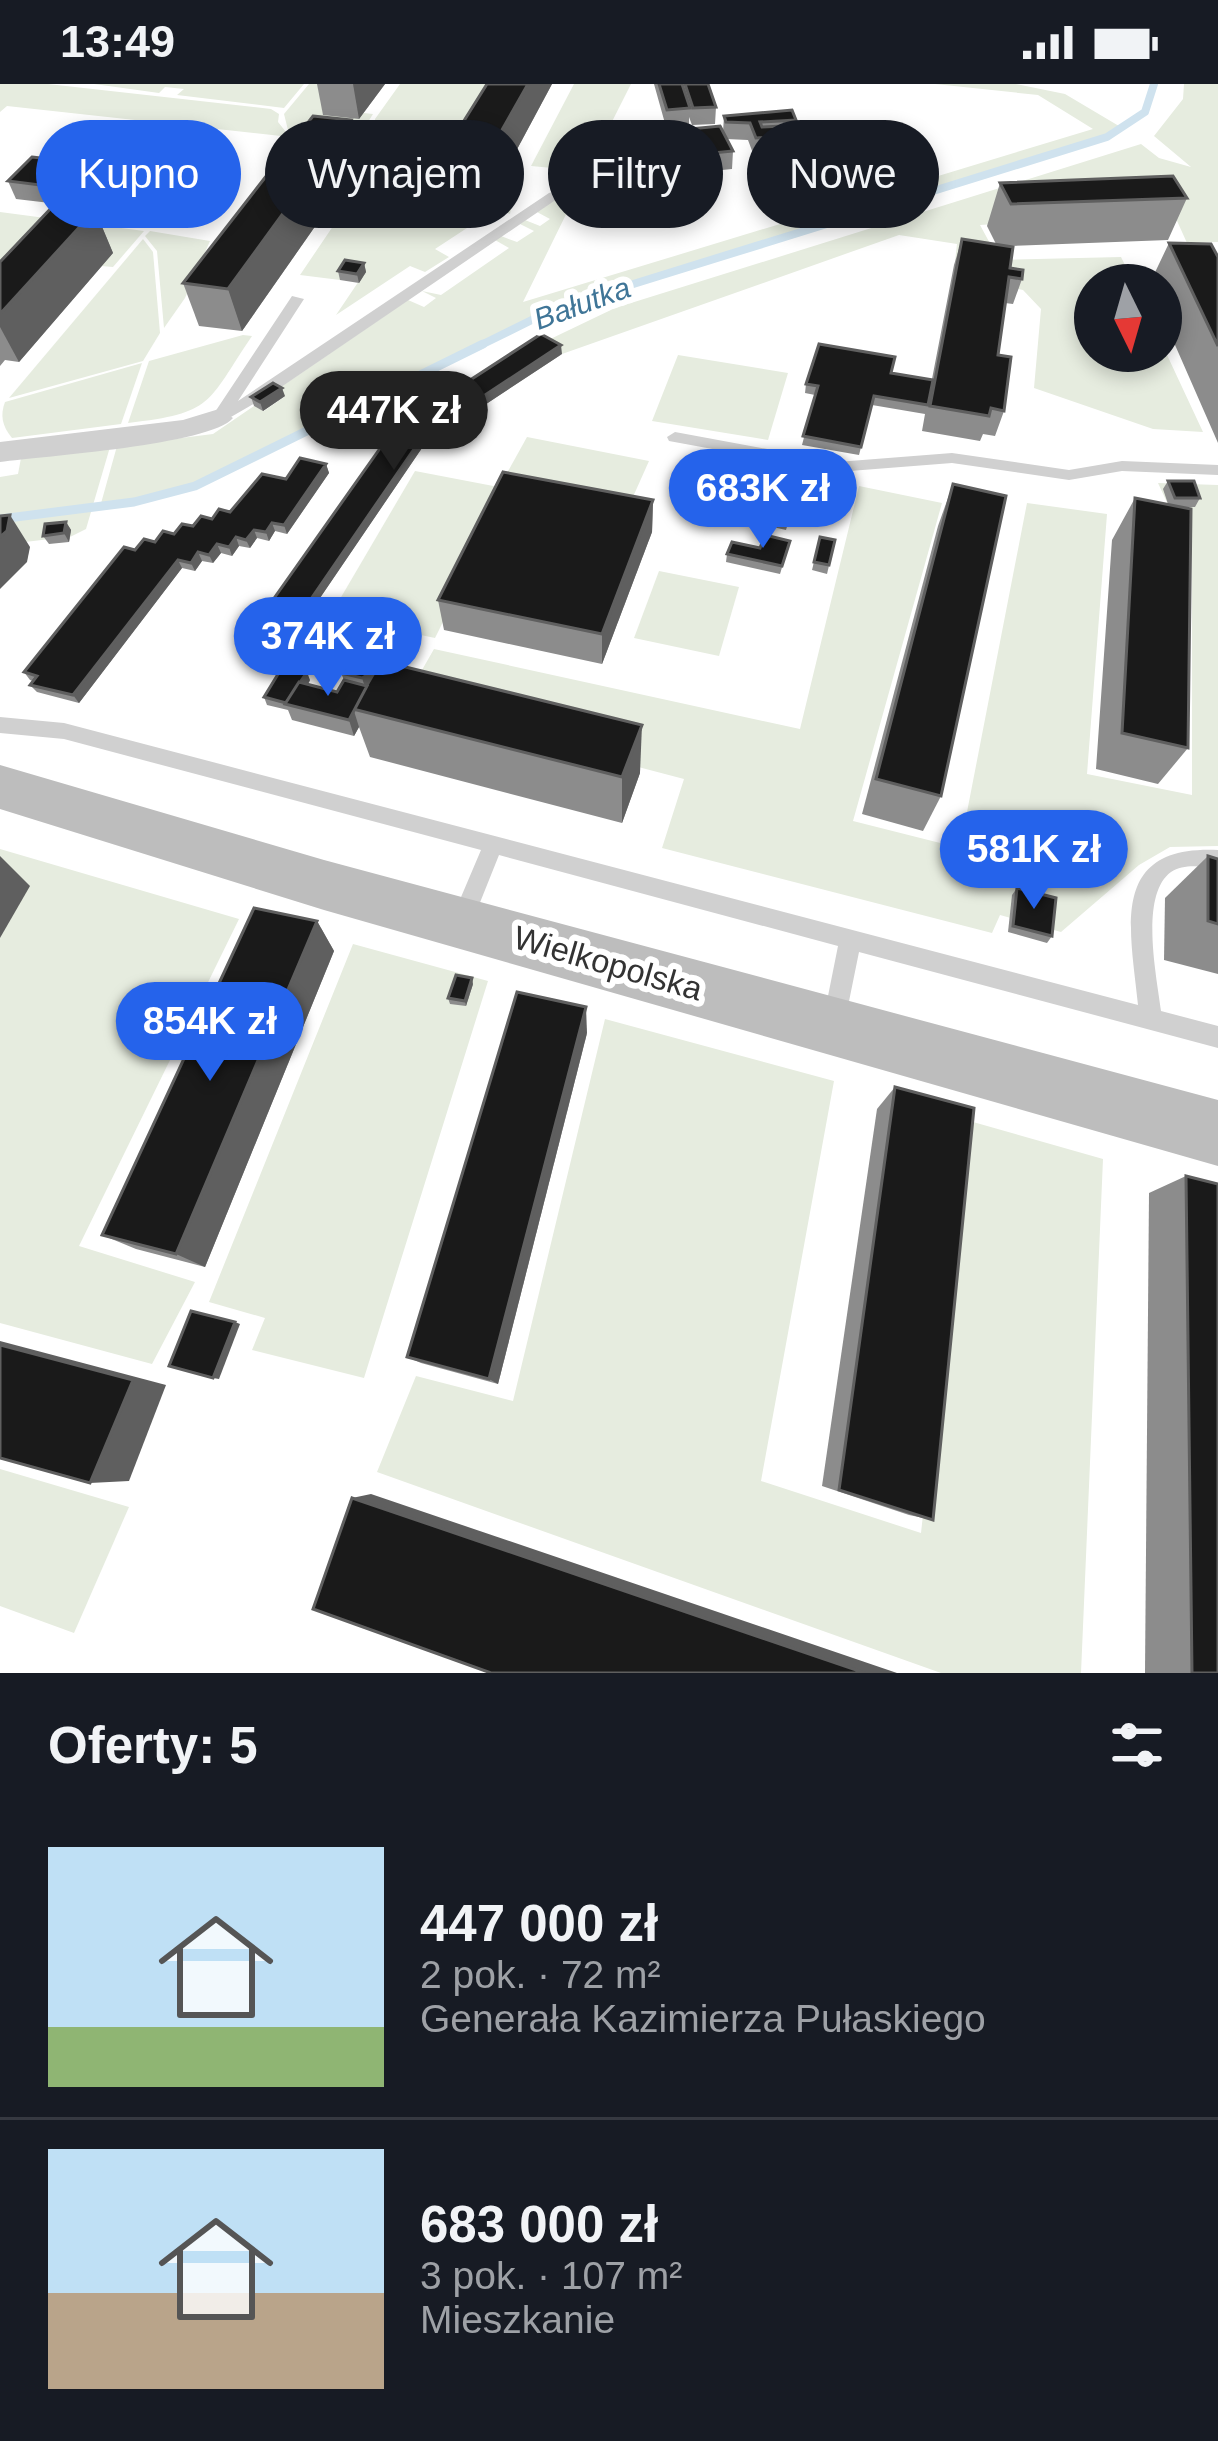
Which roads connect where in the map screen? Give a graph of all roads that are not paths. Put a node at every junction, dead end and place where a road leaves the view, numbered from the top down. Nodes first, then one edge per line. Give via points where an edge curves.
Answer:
1 (548, 199) edge
2 (297, 299) dead end
3 (219, 418) junction
4 (675, 437) dead end
5 (0, 452) edge
6 (1218, 470) edge
7 (0, 724) edge
8 (0, 787) edge
9 (494, 843) junction
10 (1218, 859) edge
11 (461, 922) junction
12 (850, 939) junction
13 (1151, 1019) junction
14 (833, 1026) junction
15 (1218, 1037) edge
16 (1218, 1133) edge

1 - 3 lane
2 - 3 lane
3 - 5 street
4 - 6 lane via 837,467 952,458 1070,476 1122,466
7 - 9 lane via 49,727
8 - 11 street, Wielkopolska
9 - 11 lane
9 - 12 lane
10 - 13 lane via 1157,868 1142,893
11 - 14 street, Wielkopolska
12 - 13 lane
12 - 14 lane
13 - 15 lane
14 - 16 street, Wielkopolska

